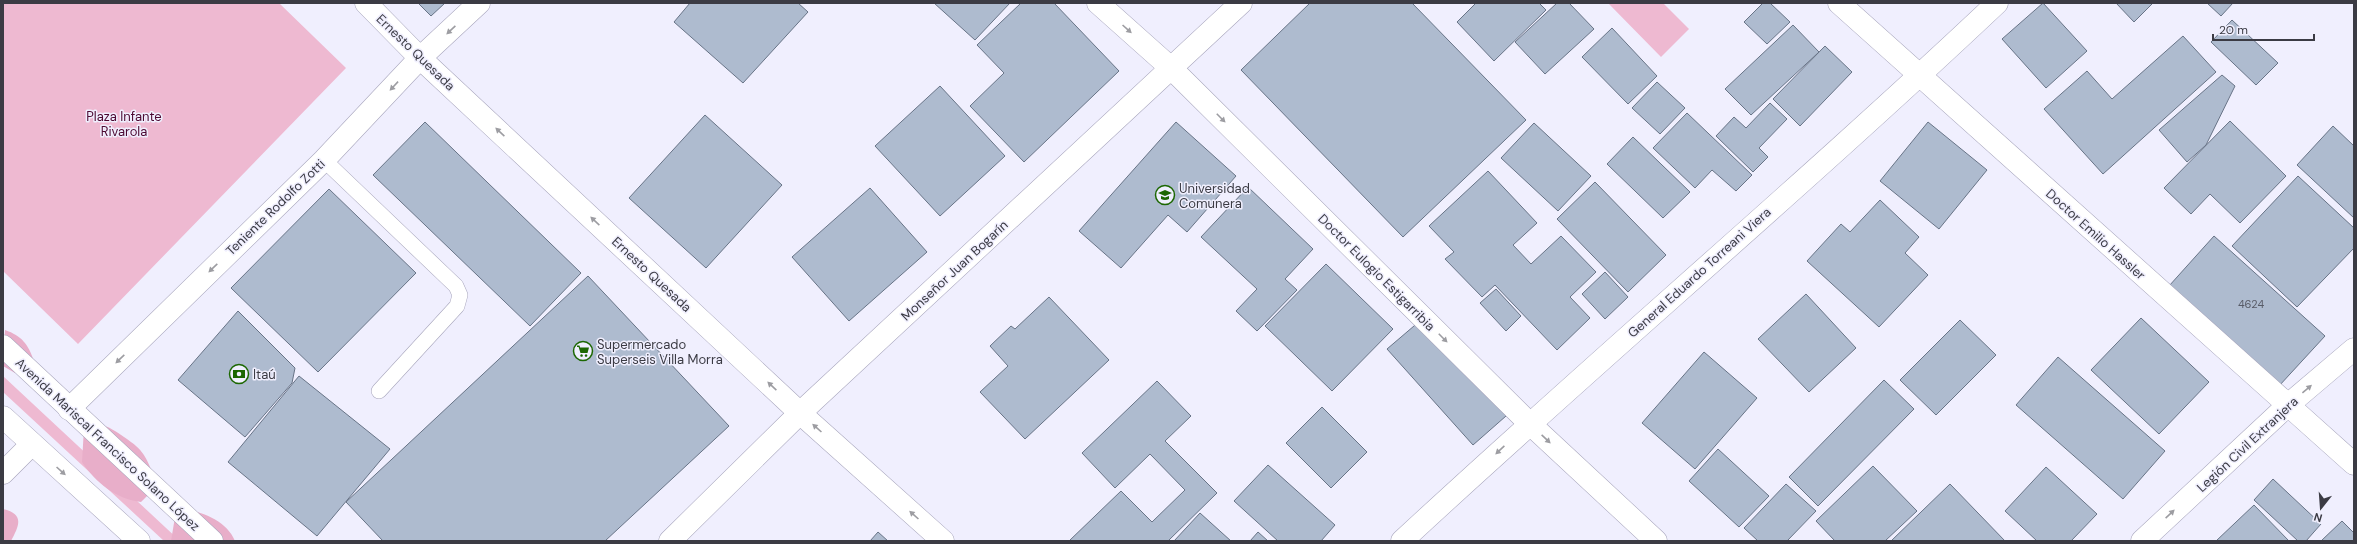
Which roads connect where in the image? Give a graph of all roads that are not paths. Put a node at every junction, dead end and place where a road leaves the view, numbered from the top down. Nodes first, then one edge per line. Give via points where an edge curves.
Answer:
1 (366, 3) edge
2 (479, 3) edge
3 (1098, 3) edge
4 (1242, 3) edge
5 (1839, 3) edge
6 (1998, 3) edge
7 (420, 58) junction
8 (1172, 69) junction
9 (1919, 77) junction
10 (324, 160) junction
11 (3, 346) edge
12 (2354, 349) edge
13 (379, 391) dead end
14 (2288, 405) junction
15 (69, 409) junction
16 (800, 413) junction
17 (3, 417) edge
18 (1529, 423) junction
19 (32, 444) junction
20 (2354, 464) edge
21 (3, 473) edge
22 (139, 541) edge
23 (212, 541) edge
24 (670, 541) edge
25 (943, 541) edge
26 (1402, 541) edge
27 (1656, 541) edge
28 (2142, 541) edge

1 - 7 main road, Ernesto Quesada
2 -> 7 main road, Teniente Rodolfo Zotti
3 -> 8 main road, Doctor Eulogio Estigarribia
4 - 8 main road, Monseñor Juan Bogarín
5 - 9 main road, Doctor Emilio Hassler
6 - 9 main road, General Eduardo Torreani Viera
7 -> 10 main road, Teniente Rodolfo Zotti
16 -> 7 main road, Ernesto Quesada
8 - 16 main road, Monseñor Juan Bogarín
8 -> 18 main road, Doctor Eulogio Estigarribia
9 - 14 main road, Doctor Emilio Hassler
9 - 18 main road, General Eduardo Torreani Viera
10 - 13 lane via 456,286 460,295 457,306
10 -> 15 main road, Teniente Rodolfo Zotti
11 - 15 main road, Avenida Mariscal Francisco Solano López
14 -> 12 main road, Legión Civil Extranjera
14 - 20 main road, Doctor Emilio Hassler
28 -> 14 main road, Legión Civil Extranjera
15 - 23 main road, Avenida Mariscal Francisco Solano López
16 - 24 main road, Monseñor Juan Bogarín
25 -> 16 main road, Ernesto Quesada
17 - 19 main road
18 -> 26 main road, General Eduardo Torreani Viera
18 -> 27 main road, Doctor Eulogio Estigarribia
19 - 21 main road
19 -> 22 main road

